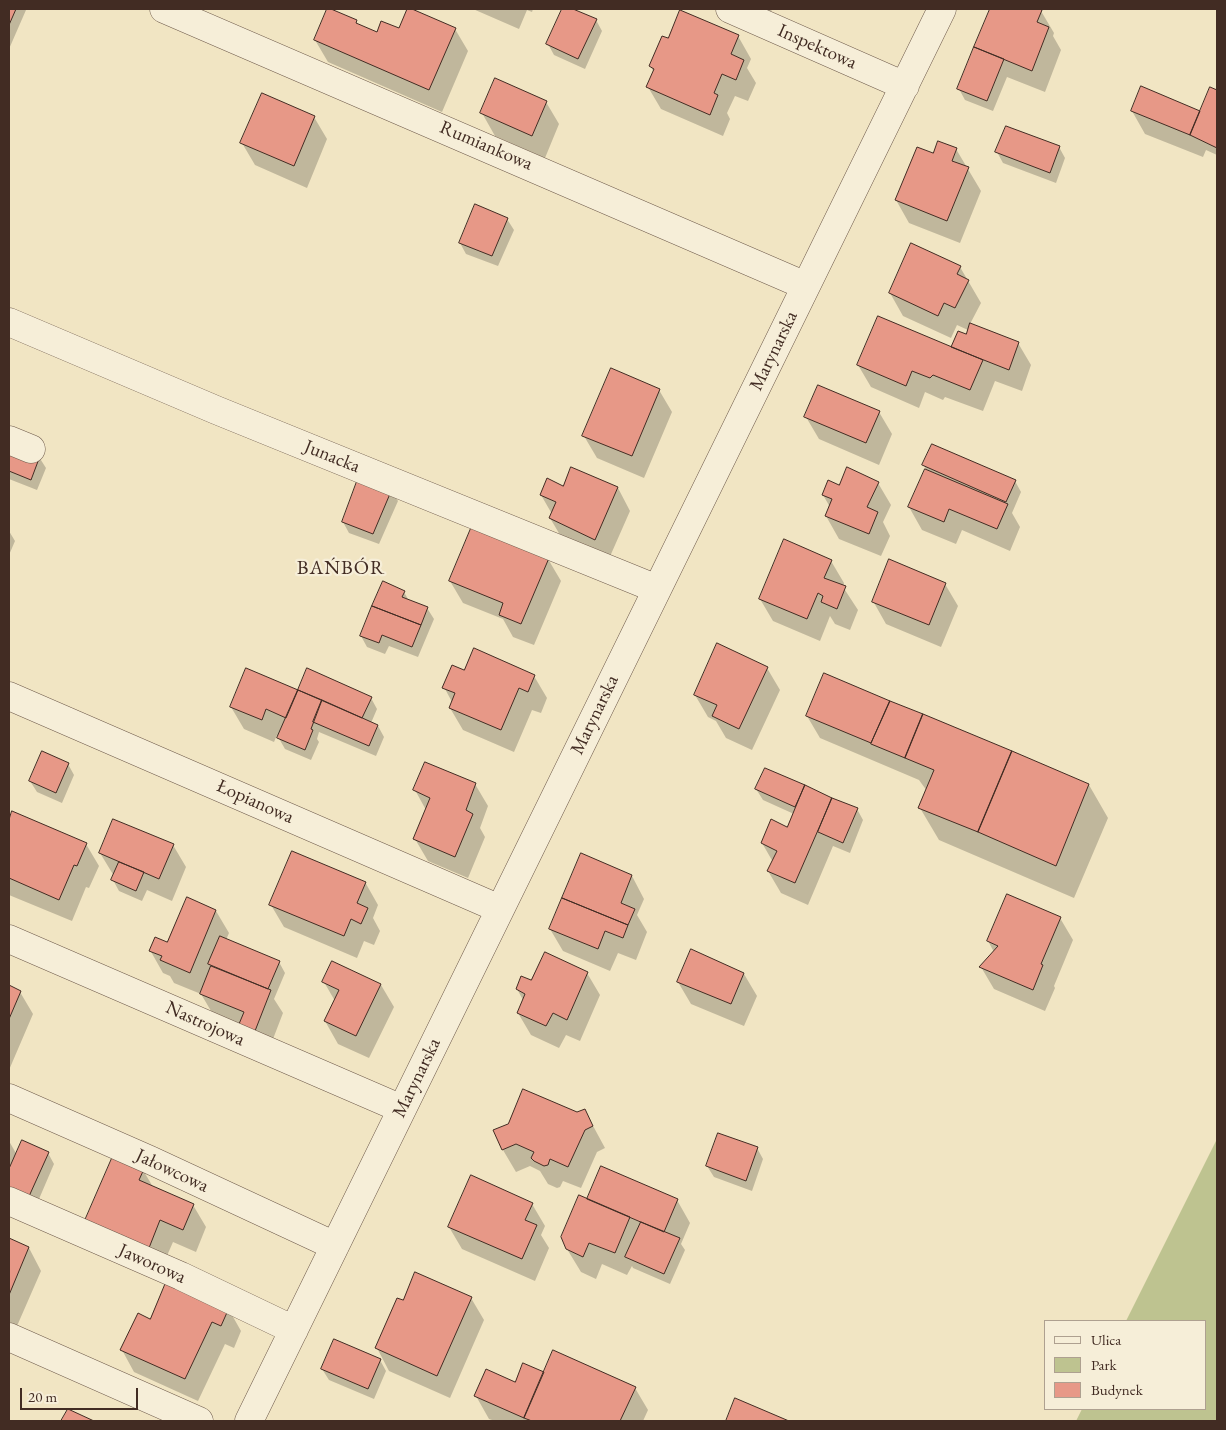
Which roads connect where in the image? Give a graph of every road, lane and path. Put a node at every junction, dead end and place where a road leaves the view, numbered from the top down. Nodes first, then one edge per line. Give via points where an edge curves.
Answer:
1 (164, 9) edge
2 (730, 9) edge
3 (942, 9) edge
4 (905, 86) junction
5 (806, 286) junction
6 (9, 322) edge
7 (657, 589) junction
8 (9, 696) edge
9 (500, 909) junction
10 (9, 939) edge
11 (9, 1098) edge
12 (402, 1108) junction
13 (9, 1201) edge
14 (335, 1246) junction
15 (294, 1330) junction
16 (9, 1337) edge
17 (199, 1421) edge
18 (249, 1421) edge

1 - 5 street, Rumiankowa
2 - 4 street, Inspektowa
3 - 4 street, Marynarska
4 - 5 street, Marynarska
5 - 7 street, Marynarska
6 - 7 street, Junacka via 225,414
7 - 9 street, Marynarska
8 - 9 street, Łopianowa
9 - 12 street, Marynarska
10 - 12 street, Nastrojowa
11 - 14 street, Jałowcowa
12 - 14 street, Marynarska
13 - 15 street, Jaworowa via 181,1276
14 - 15 street, Marynarska
15 - 18 street, Marynarska
16 - 17 street

